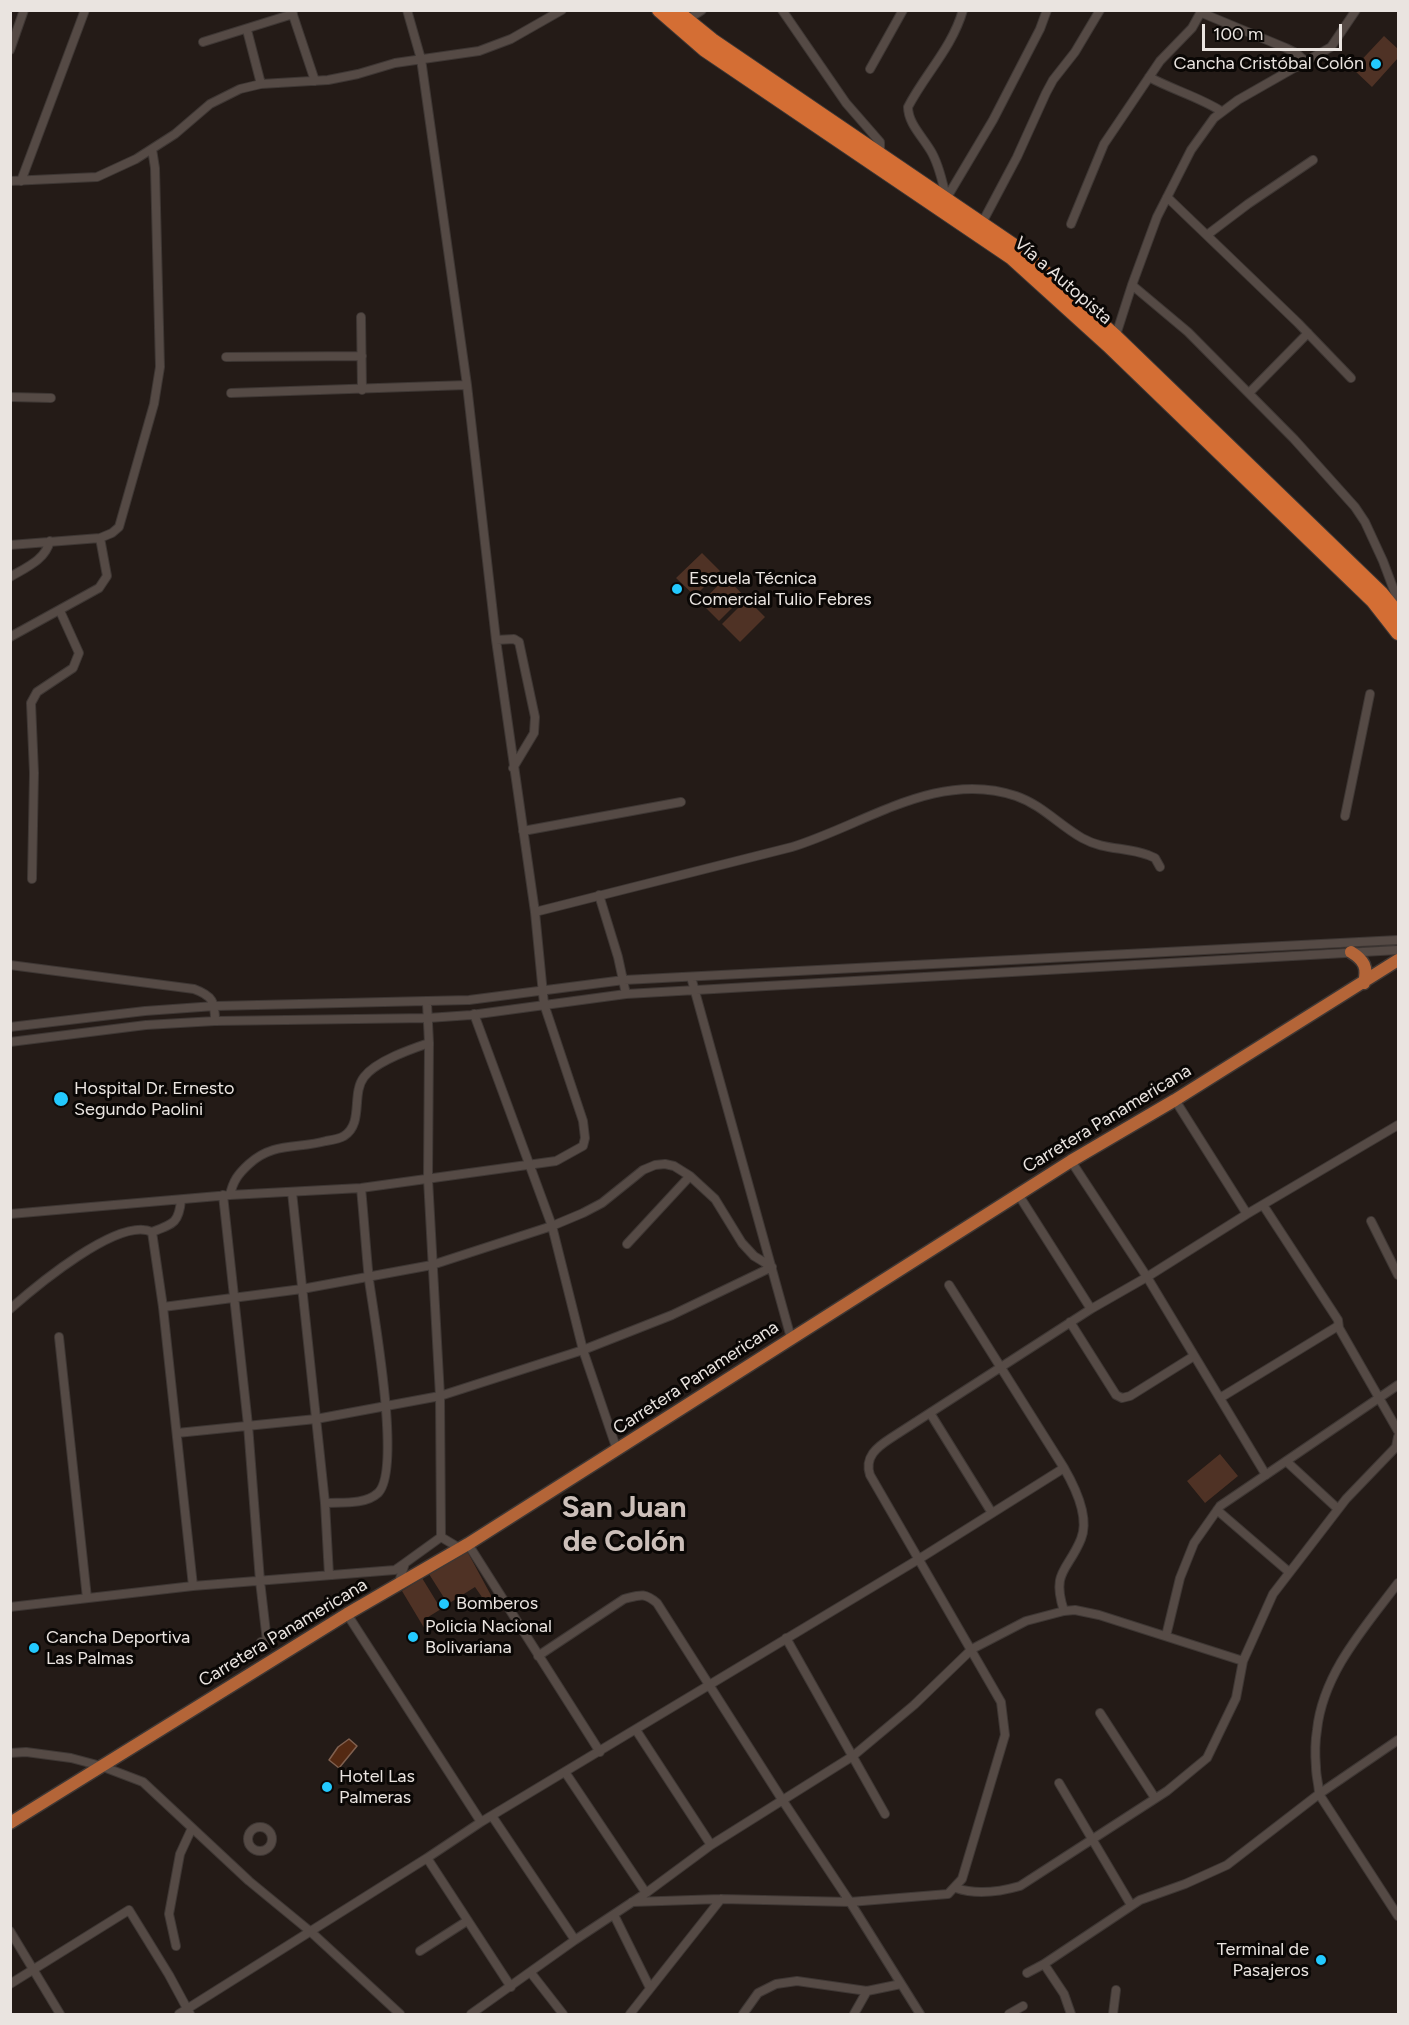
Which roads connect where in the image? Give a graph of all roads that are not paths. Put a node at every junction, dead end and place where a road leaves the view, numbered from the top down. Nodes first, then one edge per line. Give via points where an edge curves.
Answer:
1 (24, 10) edge
2 (86, 10) edge
3 (407, 10) edge
4 (562, 10) edge
5 (659, 10) edge
6 (675, 10) edge
7 (702, 10) edge
8 (782, 10) edge
9 (903, 10) edge
10 (963, 10) edge
11 (1047, 10) edge
12 (1100, 10) edge
13 (1356, 10) edge
14 (292, 12) edge
15 (1202, 12) edge
16 (687, 20) junction
17 (247, 30) junction
18 (203, 42) dead end
19 (10, 50) edge
20 (421, 59) junction
21 (1306, 62) junction
22 (870, 69) dead end
23 (1149, 77) junction
24 (315, 81) junction
25 (261, 84) junction
26 (1221, 111) junction
27 (152, 149) junction
28 (880, 154) junction
29 (1313, 160) dead end
30 (10, 181) edge
31 (21, 181) junction
32 (1167, 197) junction
33 (946, 199) junction
34 (982, 223) junction
35 (1071, 224) dead end
36 (1207, 236) junction
37 (1132, 285) junction
38 (362, 317) dead end
39 (1308, 333) junction
40 (1112, 341) junction
41 (362, 356) junction
42 (226, 357) dead end
43 (1351, 378) dead end
44 (467, 385) junction
45 (362, 390) junction
46 (231, 393) dead end
47 (1249, 393) junction
48 (10, 397) edge
49 (51, 398) dead end
50 (100, 538) junction
51 (50, 540) junction
52 (10, 544) edge
53 (10, 577) edge
54 (1398, 610) edge
55 (60, 611) junction
56 (1398, 633) edge
57 (10, 637) edge
58 (496, 639) junction
59 (1370, 694) dead end
60 (513, 768) junction
61 (681, 802) dead end
62 (1345, 816) dead end
63 (523, 831) junction
64 (1160, 867) dead end
65 (32, 879) dead end
66 (599, 896) junction
67 (534, 912) junction
68 (1398, 940) edge
69 (1398, 950) edge
70 (1351, 952) junction
71 (1398, 960) edge
72 (10, 965) edge
73 (691, 977) junction
74 (624, 980) junction
75 (1364, 982) junction
76 (542, 990) junction
77 (693, 992) junction
78 (626, 994) junction
79 (427, 1003) junction
80 (544, 1004) junction
81 (215, 1006) junction
82 (474, 1014) junction
83 (428, 1018) junction
84 (215, 1021) junction
85 (10, 1027) edge
86 (10, 1042) edge
87 (429, 1043) junction
88 (1175, 1100) junction
89 (1398, 1125) edge
90 (1071, 1161) junction
91 (531, 1166) junction
92 (690, 1176) junction
93 (428, 1179) junction
94 (361, 1188) junction
95 (292, 1192) junction
96 (1018, 1194) junction
97 (226, 1195) junction
98 (181, 1200) junction
99 (1263, 1205) junction
100 (10, 1214) edge
101 (1247, 1215) junction
102 (1371, 1221) dead end
103 (552, 1226) junction
104 (152, 1232) junction
105 (627, 1244) dead end
106 (432, 1265) junction
107 (772, 1268) junction
108 (1398, 1275) edge
109 (1147, 1277) junction
110 (369, 1278) junction
111 (949, 1285) dead end
112 (302, 1289) junction
113 (234, 1297) junction
114 (163, 1307) junction
115 (10, 1309) edge
116 (1091, 1309) junction
117 (1070, 1322) junction
118 (1338, 1326) junction
119 (59, 1337) dead end
120 (792, 1338) junction
121 (583, 1350) junction
122 (1194, 1356) junction
123 (1000, 1367) junction
124 (1398, 1385) edge
125 (440, 1396) junction
126 (1220, 1398) junction
127 (1378, 1398) junction
128 (386, 1407) junction
129 (930, 1413) junction
130 (316, 1419) junction
131 (248, 1425) junction
132 (1398, 1431) edge
133 (177, 1433) junction
134 (1398, 1437) edge
135 (616, 1450) junction
136 (1286, 1461) junction
137 (1064, 1468) junction
138 (1266, 1475) junction
139 (324, 1503) junction
140 (1338, 1509) junction
141 (1217, 1510) junction
142 (992, 1513) junction
143 (441, 1537) junction
144 (463, 1547) junction
145 (919, 1559) junction
146 (405, 1563) junction
147 (1289, 1572) junction
148 (329, 1575) junction
149 (260, 1581) junction
150 (399, 1582) junction
151 (1398, 1583) edge
152 (193, 1586) junction
153 (87, 1598) junction
154 (10, 1607) edge
155 (1064, 1611) junction
156 (347, 1614) junction
157 (1166, 1636) junction
158 (786, 1638) junction
159 (261, 1642) dead end
160 (972, 1649) junction
161 (538, 1656) junction
162 (1243, 1661) junction
163 (708, 1684) junction
164 (1100, 1713) dead end
165 (636, 1730) junction
166 (1398, 1740) edge
167 (600, 1752) junction
168 (10, 1753) edge
169 (853, 1756) junction
170 (101, 1766) junction
171 (565, 1772) junction
172 (1059, 1784) dead end
173 (1319, 1794) junction
174 (1155, 1798) junction
175 (783, 1802) junction
176 (885, 1814) dead end
177 (492, 1816) junction
178 (481, 1822) junction
179 (10, 1823) edge
180 (192, 1828) junction
181 (1090, 1839) junction
182 (711, 1845) junction
183 (427, 1858) junction
184 (956, 1888) junction
185 (646, 1893) junction
186 (721, 1899) junction
187 (632, 1902) junction
188 (850, 1902) junction
189 (1131, 1905) junction
190 (614, 1915) junction
191 (1398, 1916) edge
192 (467, 1921) junction
193 (10, 1931) edge
194 (311, 1932) junction
195 (575, 1940) junction
196 (176, 1946) dead end
197 (420, 1951) dead end
198 (1044, 1964) junction
199 (33, 1970) junction
200 (531, 1972) junction
201 (1027, 1973) dead end
202 (10, 1984) edge
203 (901, 1984) junction
204 (511, 1987) junction
205 (650, 1988) junction
206 (1116, 1990) dead end
207 (867, 1991) junction
208 (1023, 2006) dead end
209 (185, 2013) edge
210 (60, 2014) edge
211 (400, 2014) edge
212 (471, 2014) edge
213 (563, 2014) edge
214 (630, 2014) edge
215 (743, 2014) edge
216 (854, 2014) edge
217 (920, 2014) edge
218 (1009, 2014) edge
219 (1071, 2014) edge
220 (1113, 2014) edge

1 - 19 street
2 - 31 street
3 - 20 street
4 - 20 street via 511,39 479,51
5 - 40 highway, Vía a Autopista via 705,50 1012,258
6 - 16 highway, Vía a Autopista
7 - 16 street
8 - 28 street via 846,103 879,142
9 - 22 street
10 - 33 street via 946,51 908,107 908,114 932,153
11 - 33 street via 993,120
12 - 34 street via 1053,80
13 - 21 street via 1331,47
14 - 17 street
14 - 24 street
15 - 21 street via 1286,48
15 - 23 street
16 - 28 highway, Vía a Autopista
17 - 18 street
17 - 25 street
20 - 24 street
20 - 44 street
21 - 26 street
23 - 26 street
23 - 35 street via 1104,144
24 - 25 street
25 - 27 street via 240,89 210,104
26 - 32 street via 1191,150
27 - 31 street via 97,177
27 - 50 street via 160,367 154,404 119,527
28 - 33 highway, Vía a Autopista
29 - 36 street
30 - 31 street
32 - 36 street
32 - 37 street
33 - 34 highway, Vía a Autopista
34 - 40 highway, Vía a Autopista via 1019,249
36 - 39 street
37 - 40 street
37 - 47 street via 1188,332
38 - 41 street
39 - 43 street
39 - 47 street
40 - 54 highway, Vía a Autopista
40 - 56 highway, Vía a Autopista via 1372,601
41 - 42 street
41 - 45 street
44 - 45 street
44 - 58 street
45 - 46 street
47 - 54 street via 1355,507 1378,551
48 - 49 street
50 - 51 street
50 - 55 street via 105,581 95,592
51 - 52 street
51 - 53 street via 37,562
55 - 57 street
55 - 65 street via 79,653 72,668 37,692 31,703
58 - 60 street
58 - 60 street via 519,642 535,717 534,733
59 - 62 street
60 - 63 street
61 - 63 street
63 - 67 street
64 - 66 street via 1148,855 1100,846 1081,838 1016,796 962,788 877,812 802,844
66 - 67 street
66 - 74 street
67 - 76 street
68 - 73 street
69 - 70 street
70 - 75 main road via 1364,962
70 - 77 street
71 - 75 main road, Carretera Panamericana
72 - 81 street via 194,989 212,998
73 - 74 street
73 - 77 street
74 - 76 street
74 - 78 street
75 - 88 main road, Carretera Panamericana
76 - 79 street
76 - 80 street
77 - 78 street
77 - 107 street
78 - 80 street
79 - 81 street
79 - 83 street
80 - 82 street
80 - 91 street via 583,1121 585,1138 583,1146 556,1161
81 - 84 street
81 - 85 street
82 - 83 street
82 - 91 street
83 - 84 street
83 - 87 street
84 - 86 street via 146,1025
87 - 93 street
87 - 97 street via 366,1075 358,1089 353,1124 345,1135 313,1145 266,1152 237,1174
88 - 90 main road, Carretera Panamericana
88 - 101 street
89 - 99 street
90 - 96 main road, Carretera Panamericana
90 - 109 street
91 - 93 street
91 - 103 street
92 - 103 street via 674,1166 655,1165 602,1203
92 - 105 street
92 - 107 street via 715,1199 742,1243
93 - 94 street
93 - 106 street
94 - 95 street
94 - 110 street
95 - 97 street
95 - 112 street
96 - 116 street
96 - 120 main road, Carretera Panamericana
97 - 98 street
97 - 113 street
98 - 100 street
98 - 104 street via 180,1215 170,1225
99 - 101 street
99 - 118 street via 1338,1320
101 - 109 street
102 - 108 street
103 - 106 street
103 - 121 street
104 - 114 street
104 - 115 street via 130,1232 94,1247 50,1275
106 - 110 street
106 - 125 street
107 - 120 street
107 - 121 street via 672,1315
109 - 116 street
109 - 122 street
110 - 112 street
110 - 128 street
111 - 123 street
112 - 113 street
112 - 130 street
113 - 114 street
113 - 131 street
114 - 133 street
116 - 117 street
117 - 122 street via 1116,1395 1122,1398
117 - 123 street
118 - 126 street
118 - 127 street
119 - 153 street
120 - 135 main road, Carretera Panamericana
121 - 125 street
121 - 135 street
122 - 126 street
123 - 129 street
123 - 137 street
124 - 127 street
125 - 128 street
125 - 143 street
126 - 138 street
127 - 132 street
127 - 136 street
128 - 130 street
128 - 139 street via 387,1455 384,1483 377,1494 363,1501
129 - 142 street
129 - 145 street via 880,1445 867,1466
130 - 131 street
130 - 139 street
131 - 133 street
131 - 149 street
133 - 152 street
134 - 140 street via 1396,1447
135 - 144 main road, Carretera Panamericana
136 - 138 street
136 - 140 street
137 - 142 street
137 - 155 street via 1078,1494 1083,1517 1082,1537 1059,1577
138 - 141 street
139 - 148 street
140 - 147 street
141 - 147 street
141 - 157 street via 1194,1543
142 - 145 street
143 - 144 street
143 - 146 street
144 - 150 main road, Carretera Panamericana
144 - 161 street
145 - 158 street
145 - 160 street
146 - 148 street via 395,1570
146 - 150 street
147 - 162 street via 1273,1594
148 - 149 street
149 - 152 street
149 - 159 street via 267,1641
150 - 156 main road, Carretera Panamericana
151 - 173 street via 1334,1674 1324,1696 1316,1732
152 - 153 street
153 - 154 street
155 - 157 street via 1099,1615
155 - 160 street via 1026,1621
156 - 170 main road, Carretera Panamericana
156 - 178 street
157 - 162 street
158 - 163 street
158 - 169 street
160 - 169 street
160 - 184 street via 1001,1702 1005,1735
161 - 163 street via 624,1599 640,1594 657,1604
161 - 167 street
162 - 174 street via 1236,1698 1207,1758
163 - 165 street
163 - 175 street
164 - 174 street
165 - 167 street
165 - 182 street
166 - 173 street
167 - 171 street
168 - 170 street via 71,1758
169 - 175 street
169 - 176 street
170 - 179 main road, Carretera Panamericana
170 - 180 street via 142,1782
171 - 177 street
171 - 185 street
172 - 181 street
173 - 189 street via 1227,1865
173 - 191 street
174 - 181 street
175 - 182 street
175 - 188 street
177 - 178 street
177 - 195 street
178 - 183 street
180 - 194 street
180 - 196 street via 180,1854 169,1914
181 - 184 street via 1020,1886 1001,1891
181 - 189 street
182 - 185 street
183 - 192 street
183 - 194 street
184 - 188 street via 948,1894
185 - 187 street
186 - 187 street
186 - 188 street
186 - 205 street
187 - 190 street
188 - 203 street
189 - 198 street
190 - 195 street
190 - 205 street
192 - 197 street
192 - 204 street
193 - 199 street
194 - 209 street
194 - 211 street
195 - 200 street
198 - 201 street
198 - 219 street via 1064,1994
199 - 202 street
199 - 209 street via 129,1910 169,1975
199 - 210 street
200 - 204 street
200 - 213 street
203 - 207 street
203 - 217 street
204 - 212 street
205 - 214 street
206 - 220 street
207 - 215 street via 797,1981 776,1984 758,1993
207 - 216 street
208 - 218 street

